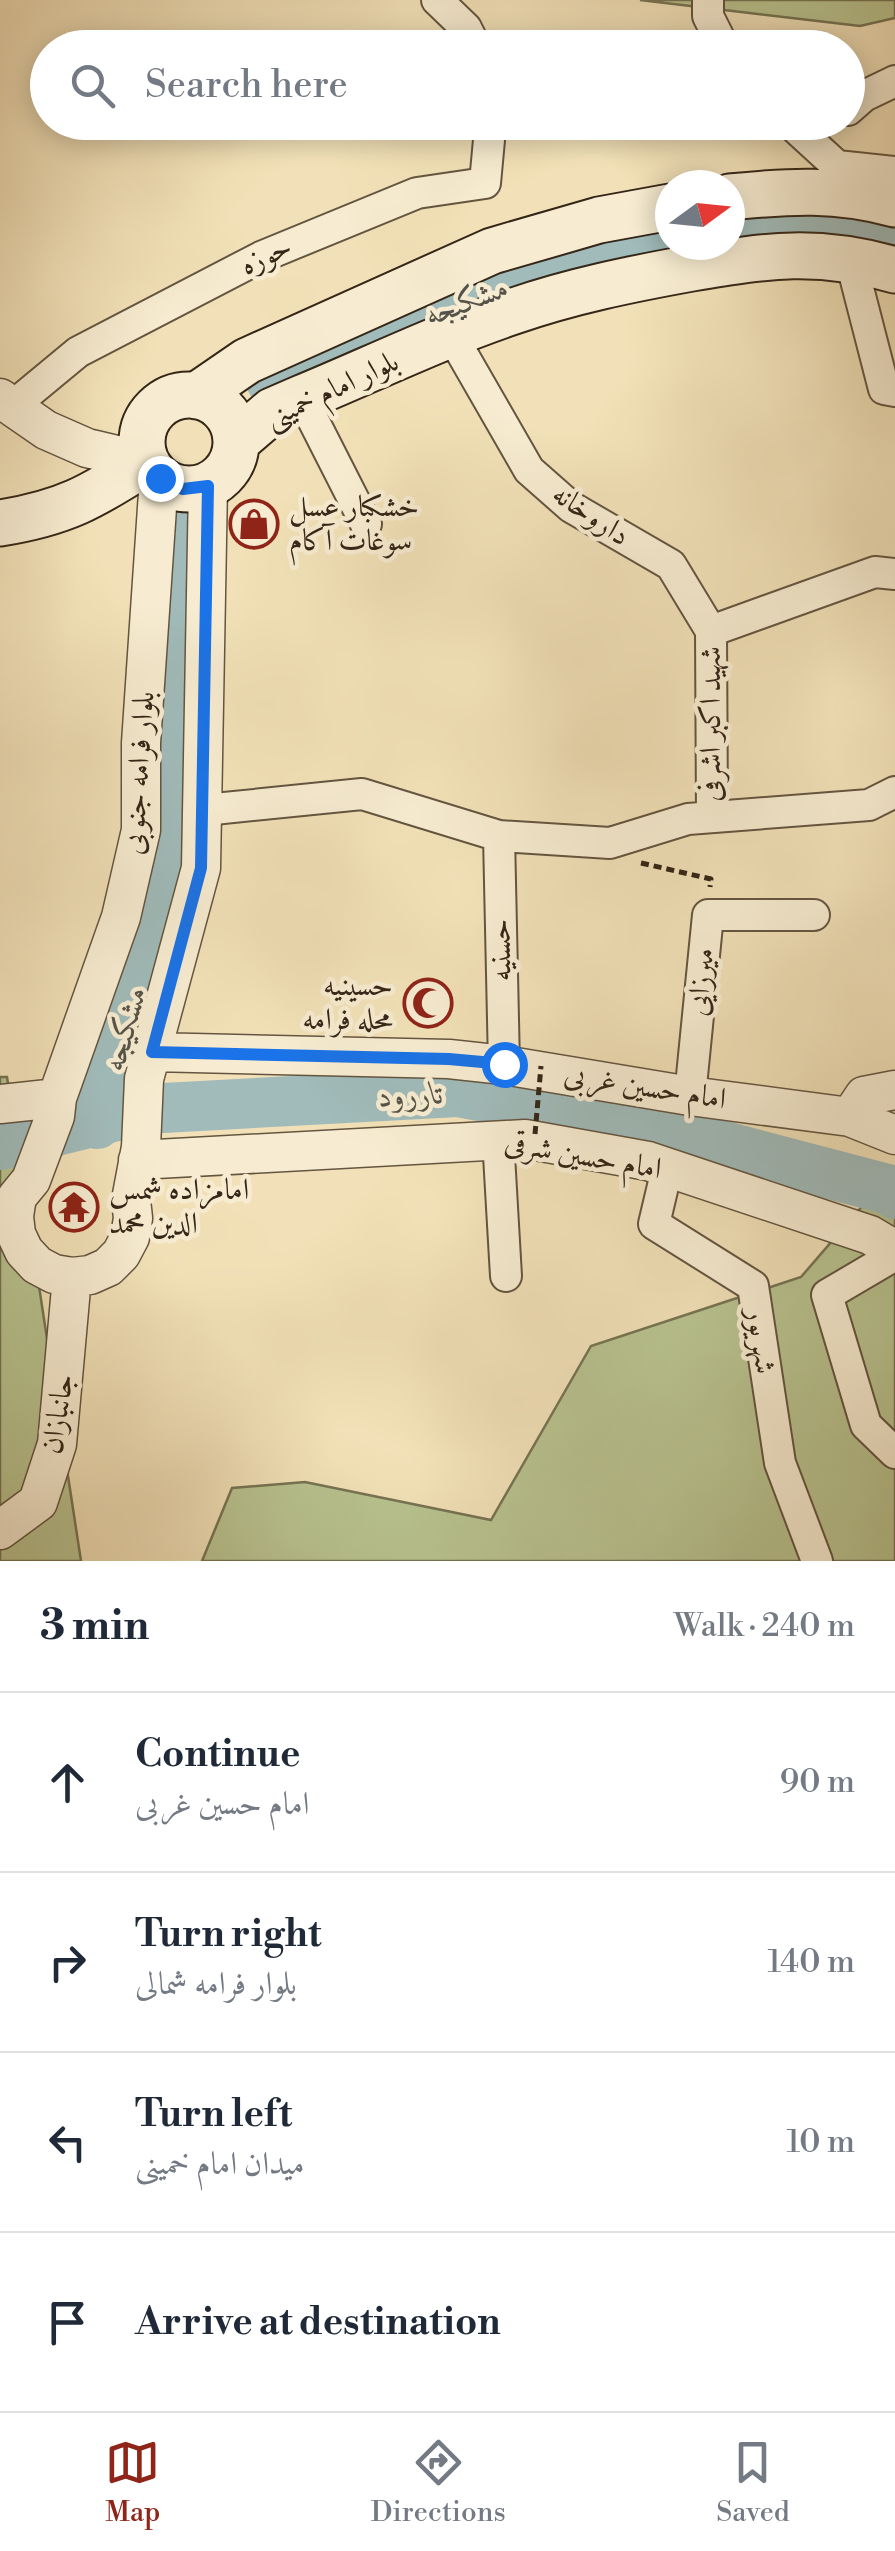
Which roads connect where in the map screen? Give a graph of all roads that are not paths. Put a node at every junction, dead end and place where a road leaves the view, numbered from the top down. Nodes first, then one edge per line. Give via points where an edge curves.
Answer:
1 (437, 0) edge
2 (708, 0) edge
3 (464, 30) edge
4 (715, 30) edge
5 (895, 82) edge
6 (865, 96) edge
7 (489, 140) edge
8 (819, 140) edge
9 (895, 172) edge
10 (745, 196) edge
11 (895, 204) edge
12 (655, 210) edge
13 (850, 257) junction
14 (895, 270) edge
15 (452, 336) junction
16 (247, 360) junction
17 (895, 390) edge
18 (196, 396) junction
19 (7, 401) edge
20 (287, 405) junction
21 (236, 440) junction
22 (153, 470) junction
23 (208, 486) junction
24 (0, 523) edge
25 (366, 524) dead end
26 (895, 574) edge
27 (711, 631) junction
28 (895, 792) edge
29 (204, 810) junction
30 (712, 817) junction
31 (498, 836) junction
32 (814, 915) dead end
33 (148, 1065) junction
34 (522, 1065) junction
35 (895, 1090) edge
36 (690, 1096) junction
37 (0, 1104) edge
38 (56, 1107) junction
39 (850, 1117) junction
40 (895, 1135) edge
41 (516, 1136) junction
42 (139, 1154) junction
43 (667, 1170) junction
44 (7, 1216) edge
45 (895, 1252) edge
46 (506, 1276) dead end
47 (72, 1277) junction
48 (895, 1454) edge
49 (0, 1530) edge
50 (816, 1561) edge

1 - 3 street
2 - 4 street
5 - 6 street
7 - 19 street, حوزه via 485,183 417,193 261,258 78,352
8 - 9 street via 837,166
10 - 11 main road via 803,190
12 - 16 main road, بلوار امام خمینی via 492,251
13 - 14 main road, بلوار امام خمینی
13 - 15 main road, بلوار امام خمینی via 767,257 614,282
13 - 17 street via 884,389
15 - 20 main road, بلوار امام خمینی
15 - 27 street, داروخانه via 529,470 571,508 670,564
16 - 18 main road, بلوار امام خمینی
16 - 20 main road
18 - 21 main road via 219,406
18 - 22 main road via 156,410 143,435
19 - 22 street via 46,430
20 - 21 main road, بلوار امام خمینی
20 - 25 street
21 - 23 main road via 229,467
22 - 23 main road via 183,489
22 - 24 main road via 52,514
22 - 38 street, بلوار فرامه جنوبی via 140,830 121,916
23 - 29 street
26 - 27 street via 876,572
27 - 30 street, شهید اکبر اشرفی
28 - 30 street via 869,804
29 - 31 street via 362,794
29 - 33 street via 201,868
30 - 31 street via 610,843
31 - 34 street, حسنیه
32 - 36 street, میرزایی via 708,914
33 - 34 street, امام حسین غربی via 449,1059
33 - 42 street
34 - 36 street, امام حسین غربی
35 - 39 street via 864,1096
36 - 39 street, امام حسین غربی
37 - 38 street
38 - 44 street, بلوار فرامه جنوبی via 31,1180
39 - 40 street, امام حسین غربی
41 - 42 street, امام حسین شرقی via 383,1149
41 - 43 street, امام حسین شرقی
41 - 46 street
42 - 47 street via 130,1237 121,1254 108,1266
43 - 45 street, امام حسین شرقی via 870,1235
43 - 50 street, شهریور via 654,1224 753,1286 780,1463
44 - 47 street via 37,1264
45 - 48 street via 827,1295 866,1425
47 - 49 street, جانبازان via 58,1444 38,1502

